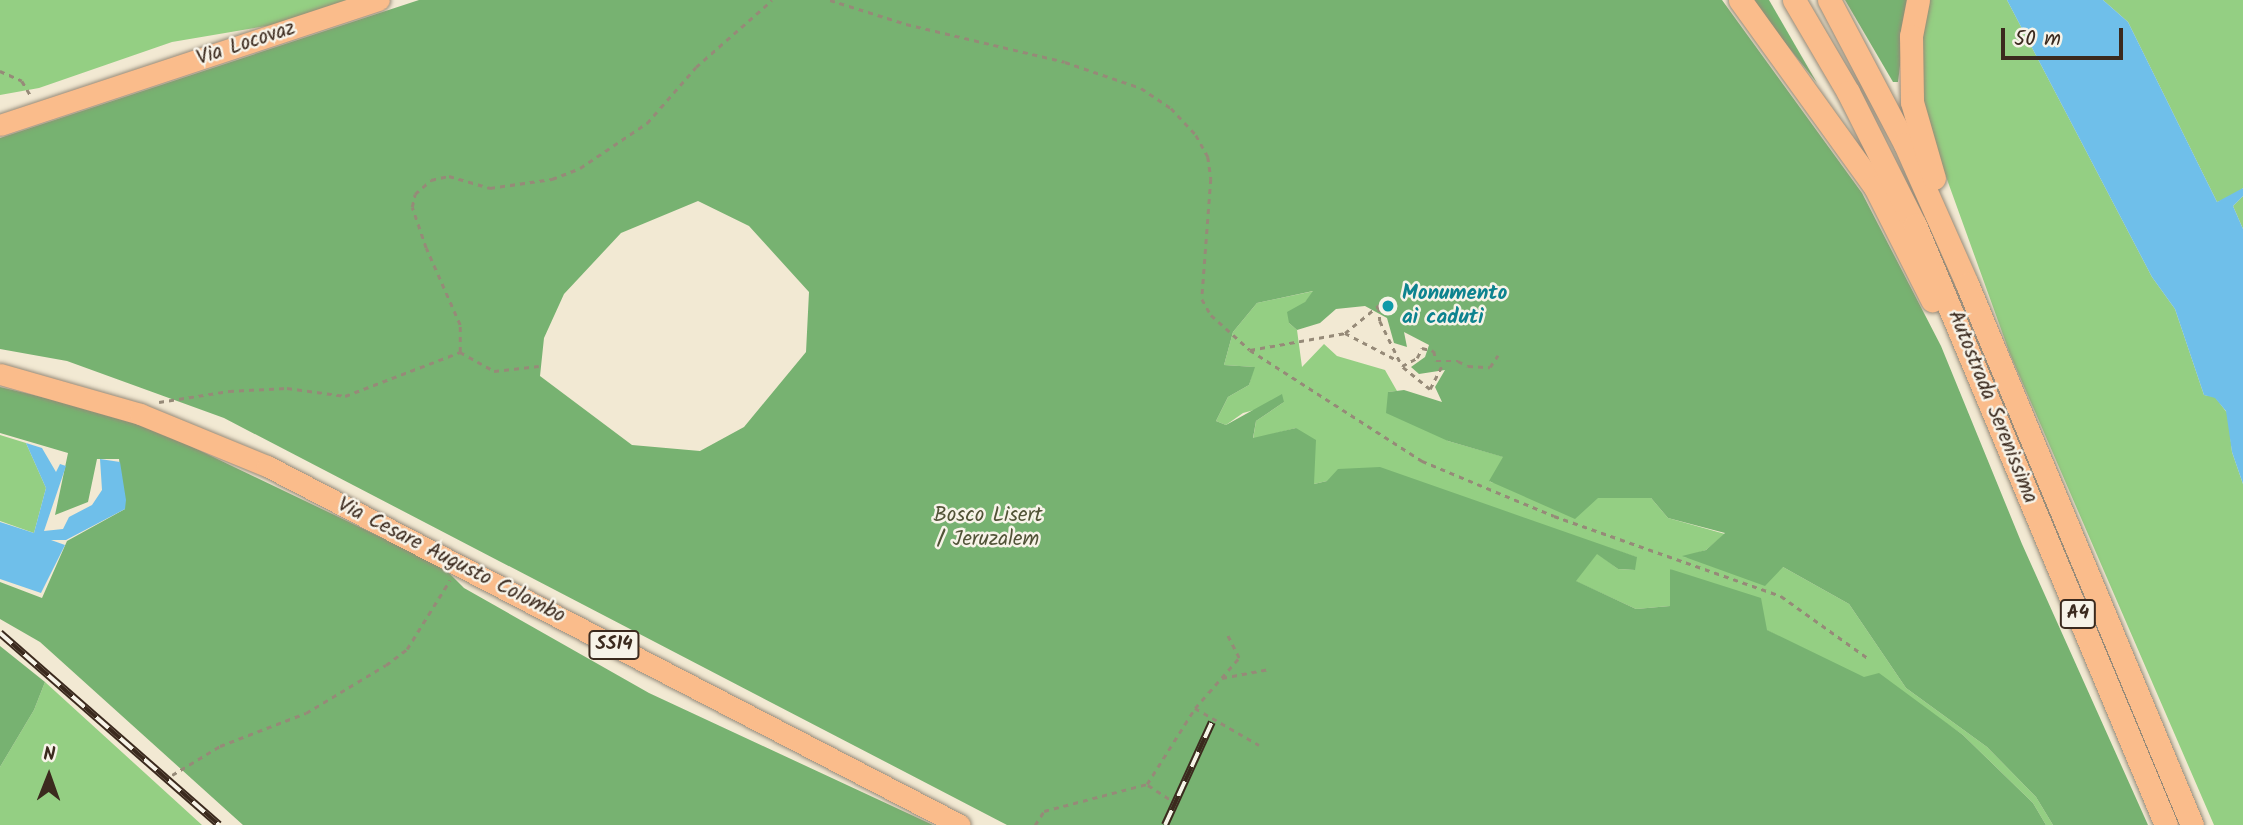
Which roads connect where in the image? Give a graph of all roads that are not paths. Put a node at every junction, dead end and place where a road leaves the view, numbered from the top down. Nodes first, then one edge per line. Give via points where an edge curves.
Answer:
1 (379, 0) edge
2 (1740, 0) edge
3 (1794, 0) edge
4 (1829, 0) edge
5 (1918, 0) edge
6 (113, 86) junction
7 (0, 110) edge
8 (0, 125) edge
9 (1967, 284) junction
10 (0, 374) edge
11 (1990, 403) junction
12 (960, 825) edge
13 (2166, 825) edge
14 (2192, 825) edge

1 - 6 main road, Via Locovaz
2 - 11 highway via 1875,187
3 - 11 highway, Autostrada Serenissima / A4 via 1882,158
4 - 9 highway, Autostrada Serenissima / A4 via 1905,144
5 - 9 highway via 1912,36 1912,102
6 - 7 main road, Via Locovaz
6 - 8 main road, Via Locovaz
9 - 14 highway, Autostrada Serenissima / A4
10 - 12 main road, Via Cesare Augusto Colombo / SS14 via 133,412 267,466
11 - 13 highway, Autostrada Serenissima / A4

